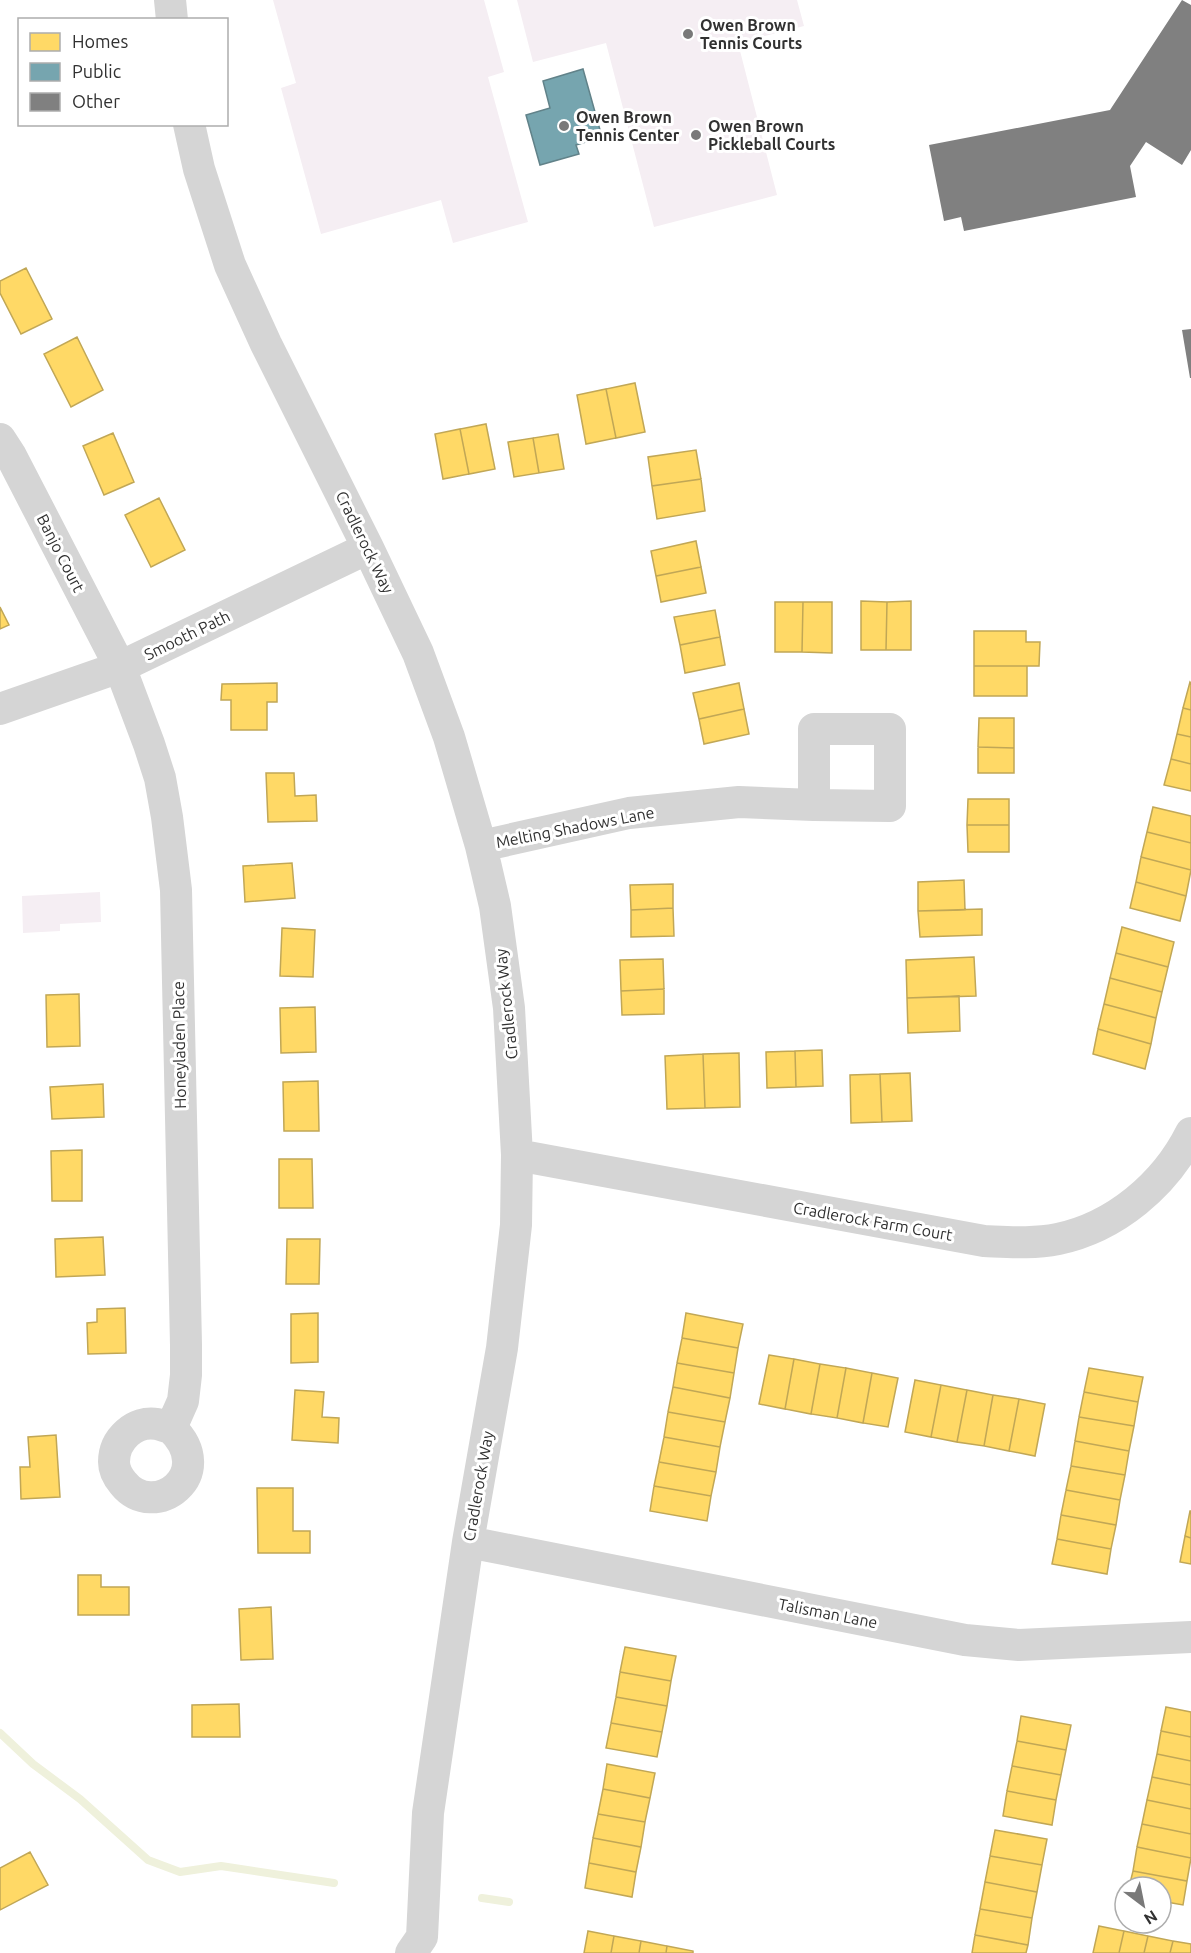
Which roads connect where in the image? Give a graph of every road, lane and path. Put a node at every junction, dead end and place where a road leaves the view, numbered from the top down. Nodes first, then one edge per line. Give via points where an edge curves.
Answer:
1 (170, 0) edge
2 (172, 18) edge
3 (189, 126) edge
4 (0, 439) edge
5 (368, 548) junction
6 (120, 667) junction
7 (0, 710) edge
8 (814, 806) dead end
9 (481, 846) junction
10 (1191, 1134) edge
11 (517, 1155) junction
12 (171, 1428) dead end
13 (468, 1542) junction
14 (1191, 1637) edge
15 (423, 1948) edge

1 - 2 street
3 - 5 street, Cradlerock Way via 199,170 230,266
4 - 6 street, Banjo Court
5 - 6 street, Smooth Path
5 - 9 street, Cradlerock Way via 418,653 449,736
6 - 7 street, Smooth Path
6 - 12 street, Honeyladen Place via 160,778 176,890 186,1375 183,1401
8 - 9 street, Melting Shadows Lane via 738,802 629,813
9 - 11 street, Cradlerock Way via 495,906 509,1008
10 - 11 street, Cradlerock Farm Court via 1162,1177 1115,1216 1058,1239 1023,1243 984,1241
11 - 13 street, Cradlerock Way via 509,1299
13 - 14 street, Talisman Lane via 965,1640 1020,1645
13 - 15 street, Cradlerock Way via 428,1813

